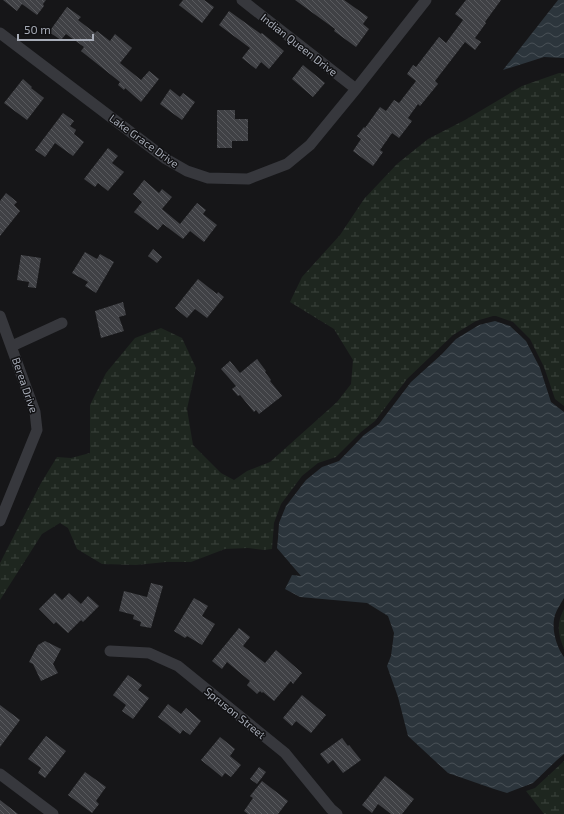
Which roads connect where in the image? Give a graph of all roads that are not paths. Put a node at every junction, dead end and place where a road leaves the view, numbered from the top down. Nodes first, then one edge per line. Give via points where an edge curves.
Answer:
1 (242, 0) edge
2 (426, 0) edge
3 (0, 33) edge
4 (356, 89) junction
5 (0, 316) edge
6 (62, 324) dead end
7 (12, 346) junction
8 (0, 521) edge
9 (110, 651) dead end
10 (0, 774) edge
11 (53, 814) edge
12 (337, 814) edge

1 - 4 street, Indian Queen Drive
2 - 4 street, Lake Grace Drive
3 - 4 street, Lake Grace Drive via 166,159 187,171 208,178 248,179 287,164 310,145
5 - 7 street, Berea Drive
6 - 7 street
7 - 8 street, Berea Drive via 35,412 37,430
9 - 12 street, Spruson Street via 149,653 178,666 285,753
10 - 11 street

